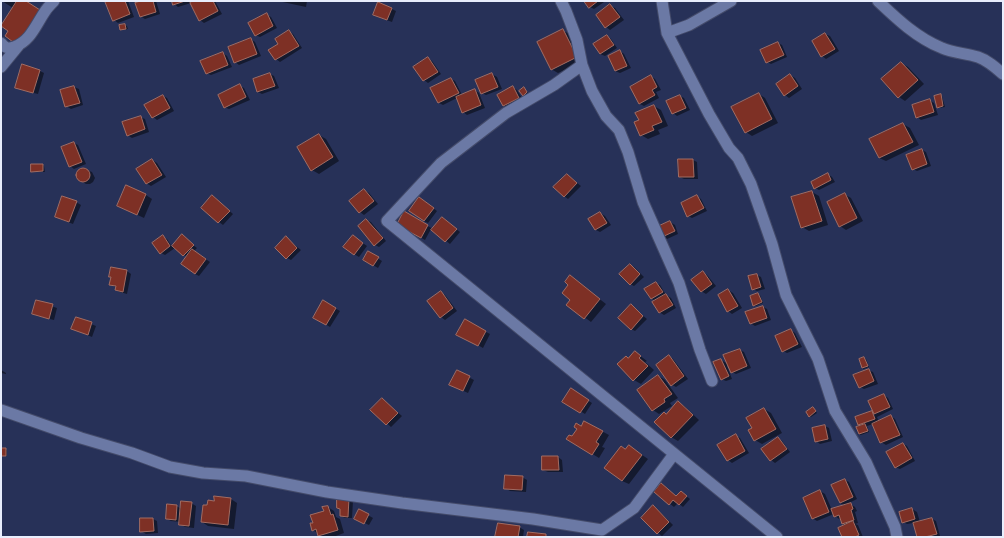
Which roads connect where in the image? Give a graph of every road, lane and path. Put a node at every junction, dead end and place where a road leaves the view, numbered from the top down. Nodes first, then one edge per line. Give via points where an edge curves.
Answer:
1 (54, 1) edge
2 (561, 1) edge
3 (662, 1) edge
4 (731, 1) edge
5 (878, 1) edge
6 (667, 33) junction
7 (1, 43) edge
8 (20, 45) junction
9 (582, 65) junction
10 (1, 67) edge
11 (1003, 74) edge
12 (712, 381) dead end
13 (1, 410) edge
14 (674, 454) junction
15 (602, 535) edge
16 (777, 537) edge
17 (897, 537) edge

1 - 8 street via 31,35
2 - 9 street via 577,40
3 - 6 street
4 - 6 street via 690,25
5 - 11 street via 900,22 926,40 942,49 977,57 993,65
6 - 17 street via 709,114 729,148 738,158 751,184 786,295 818,359 835,411 866,462
7 - 8 street via 10,48
8 - 10 street
9 - 12 street via 592,91 606,116 619,130 643,202 679,283
9 - 14 street via 506,113 441,163 387,221
13 - 15 street via 170,467 246,476 402,503 533,519
14 - 15 street via 634,508
14 - 16 street

